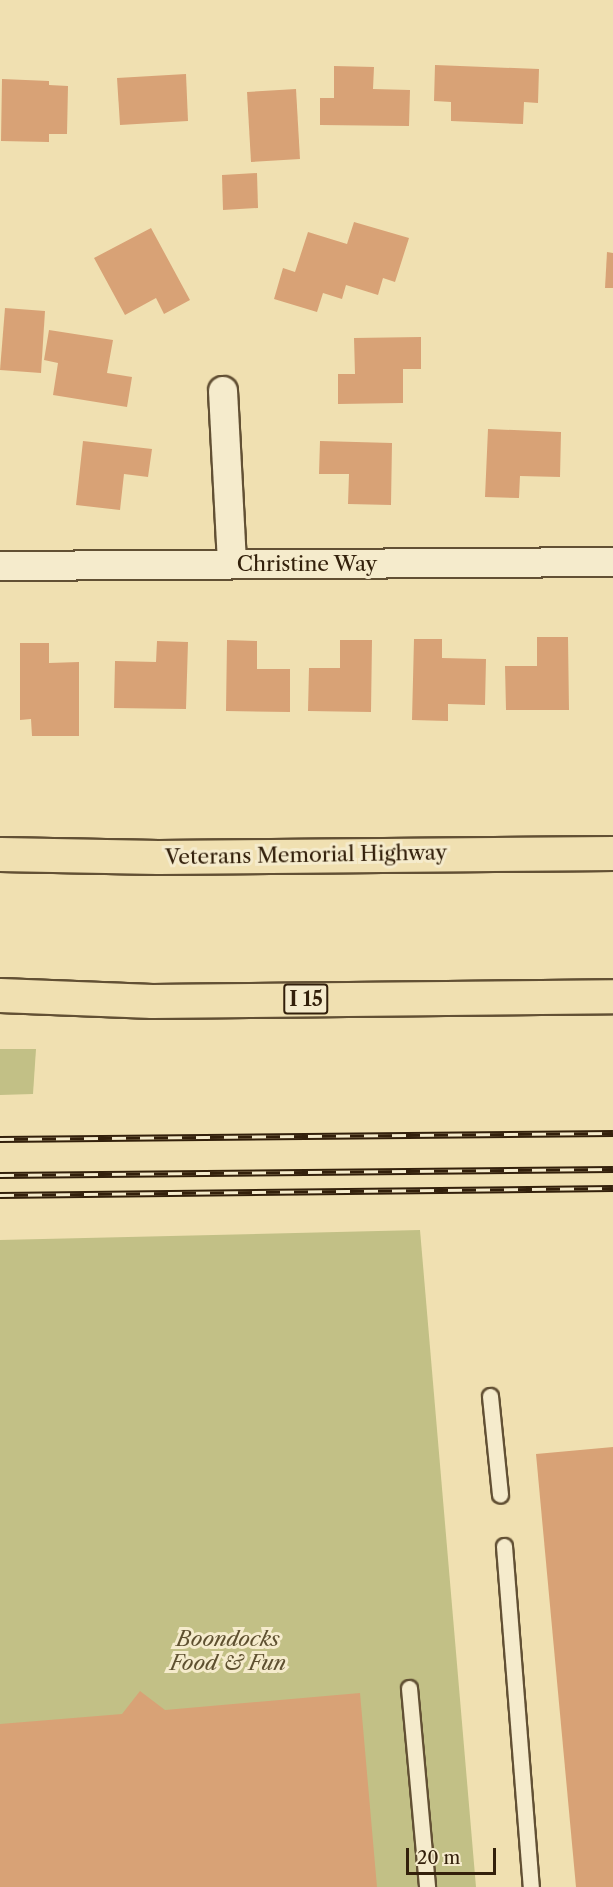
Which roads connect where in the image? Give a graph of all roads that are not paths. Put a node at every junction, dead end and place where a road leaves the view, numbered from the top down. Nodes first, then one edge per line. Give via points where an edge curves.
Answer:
1 (223, 391) dead end
2 (613, 562) edge
3 (232, 564) junction
4 (0, 566) edge
5 (613, 852) edge
6 (0, 854) edge
7 (0, 995) edge
8 (613, 996) edge
9 (490, 1396) dead end
10 (500, 1494) dead end
11 (504, 1546) dead end
12 (409, 1688) dead end
13 (427, 1887) edge
14 (531, 1887) edge

1 - 3 street
2 - 3 street, Christine Way
3 - 4 street, Christine Way
5 - 6 highway, Veterans Memorial Highway via 158,857
7 - 8 highway, I 15 via 152,1001
9 - 10 lane
11 - 14 lane
12 - 13 lane

